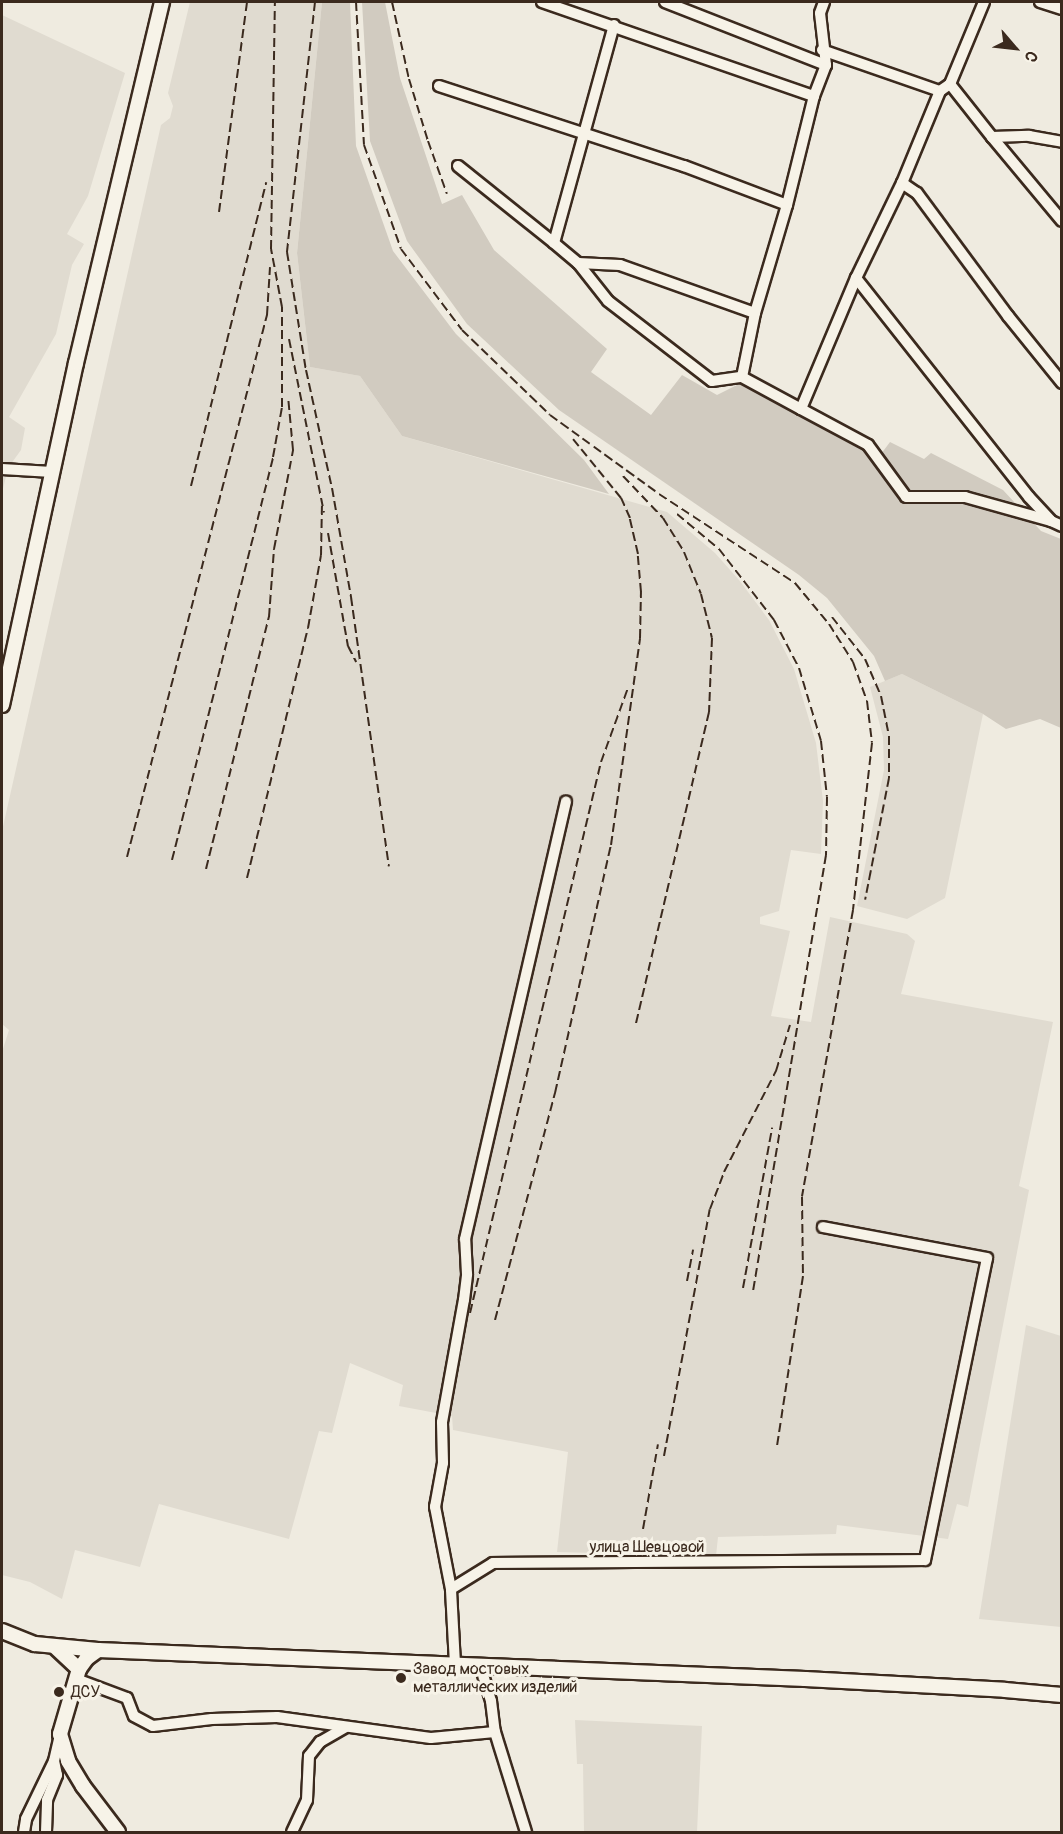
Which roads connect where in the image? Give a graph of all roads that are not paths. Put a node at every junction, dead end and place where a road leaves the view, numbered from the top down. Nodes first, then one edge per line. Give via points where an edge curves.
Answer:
1 (162, 2) edge
2 (543, 2) edge
3 (665, 2) edge
4 (824, 2) edge
5 (984, 2) edge
6 (1040, 2) edge
7 (1062, 9) edge
8 (614, 25) junction
9 (822, 50) junction
10 (826, 65) junction
11 (439, 86) dead end
12 (945, 88) junction
13 (814, 96) junction
14 (583, 135) junction
15 (992, 137) junction
16 (1062, 142) edge
17 (458, 166) dead end
18 (902, 183) junction
19 (787, 205) junction
20 (1062, 221) edge
21 (554, 243) junction
22 (578, 263) junction
23 (856, 278) junction
24 (755, 313) junction
25 (742, 378) junction
26 (1062, 383) edge
27 (801, 409) junction
28 (2, 468) edge
29 (52, 472) junction
30 (1056, 523) edge
31 (2, 705) edge
32 (566, 801) dead end
33 (823, 1227) dead end
34 (451, 1589) junction
35 (2, 1631) edge
36 (54, 1646) junction
37 (98, 1650) junction
38 (455, 1664) junction
39 (480, 1665) junction
40 (78, 1674) junction
41 (1062, 1695) edge
42 (346, 1727) junction
43 (495, 1732) junction
44 (60, 1734) junction
45 (54, 1761) junction
46 (24, 1833) edge
47 (46, 1833) edge
48 (118, 1833) edge
49 (292, 1833) edge
50 (526, 1833) edge

1 - 29 street
2 - 8 street
3 - 10 street
4 - 9 street via 820,13
5 - 12 street
6 - 7 street
8 - 13 street
8 - 14 street
9 - 10 street
9 - 12 street
10 - 13 street
11 - 14 street
12 - 15 street
12 - 18 street
13 - 19 street
14 - 19 street via 684,166
14 - 21 street
15 - 16 street via 1029,136
15 - 20 street
17 - 21 street
18 - 23 street
18 - 26 street via 917,193
19 - 24 street
21 - 22 street
22 - 24 street via 620,265
22 - 25 street via 608,301 712,381
23 - 27 street
23 - 30 street via 1029,497
24 - 25 street
25 - 27 street
27 - 30 street via 868,445 906,497 965,497
28 - 29 street
29 - 31 street
32 - 34 street via 465,1239 465,1300 442,1422 443,1463 435,1507
33 - 34 street, улица Шевцовой via 987,1258 925,1560 493,1563
34 - 38 street
35 - 36 street via 35,1644
36 - 37 street
36 - 40 street
37 - 38 street
37 - 40 street via 87,1658
38 - 39 street
39 - 41 street via 1005,1689
39 - 43 street
40 - 42 street via 127,1698 134,1716 153,1726 277,1717
40 - 44 street
42 - 43 street via 431,1738
42 - 49 street via 320,1742 309,1756 307,1800
43 - 50 street
44 - 45 street
44 - 48 street via 68,1761 99,1811
45 - 46 street via 26,1819
45 - 47 street via 57,1775 47,1800

